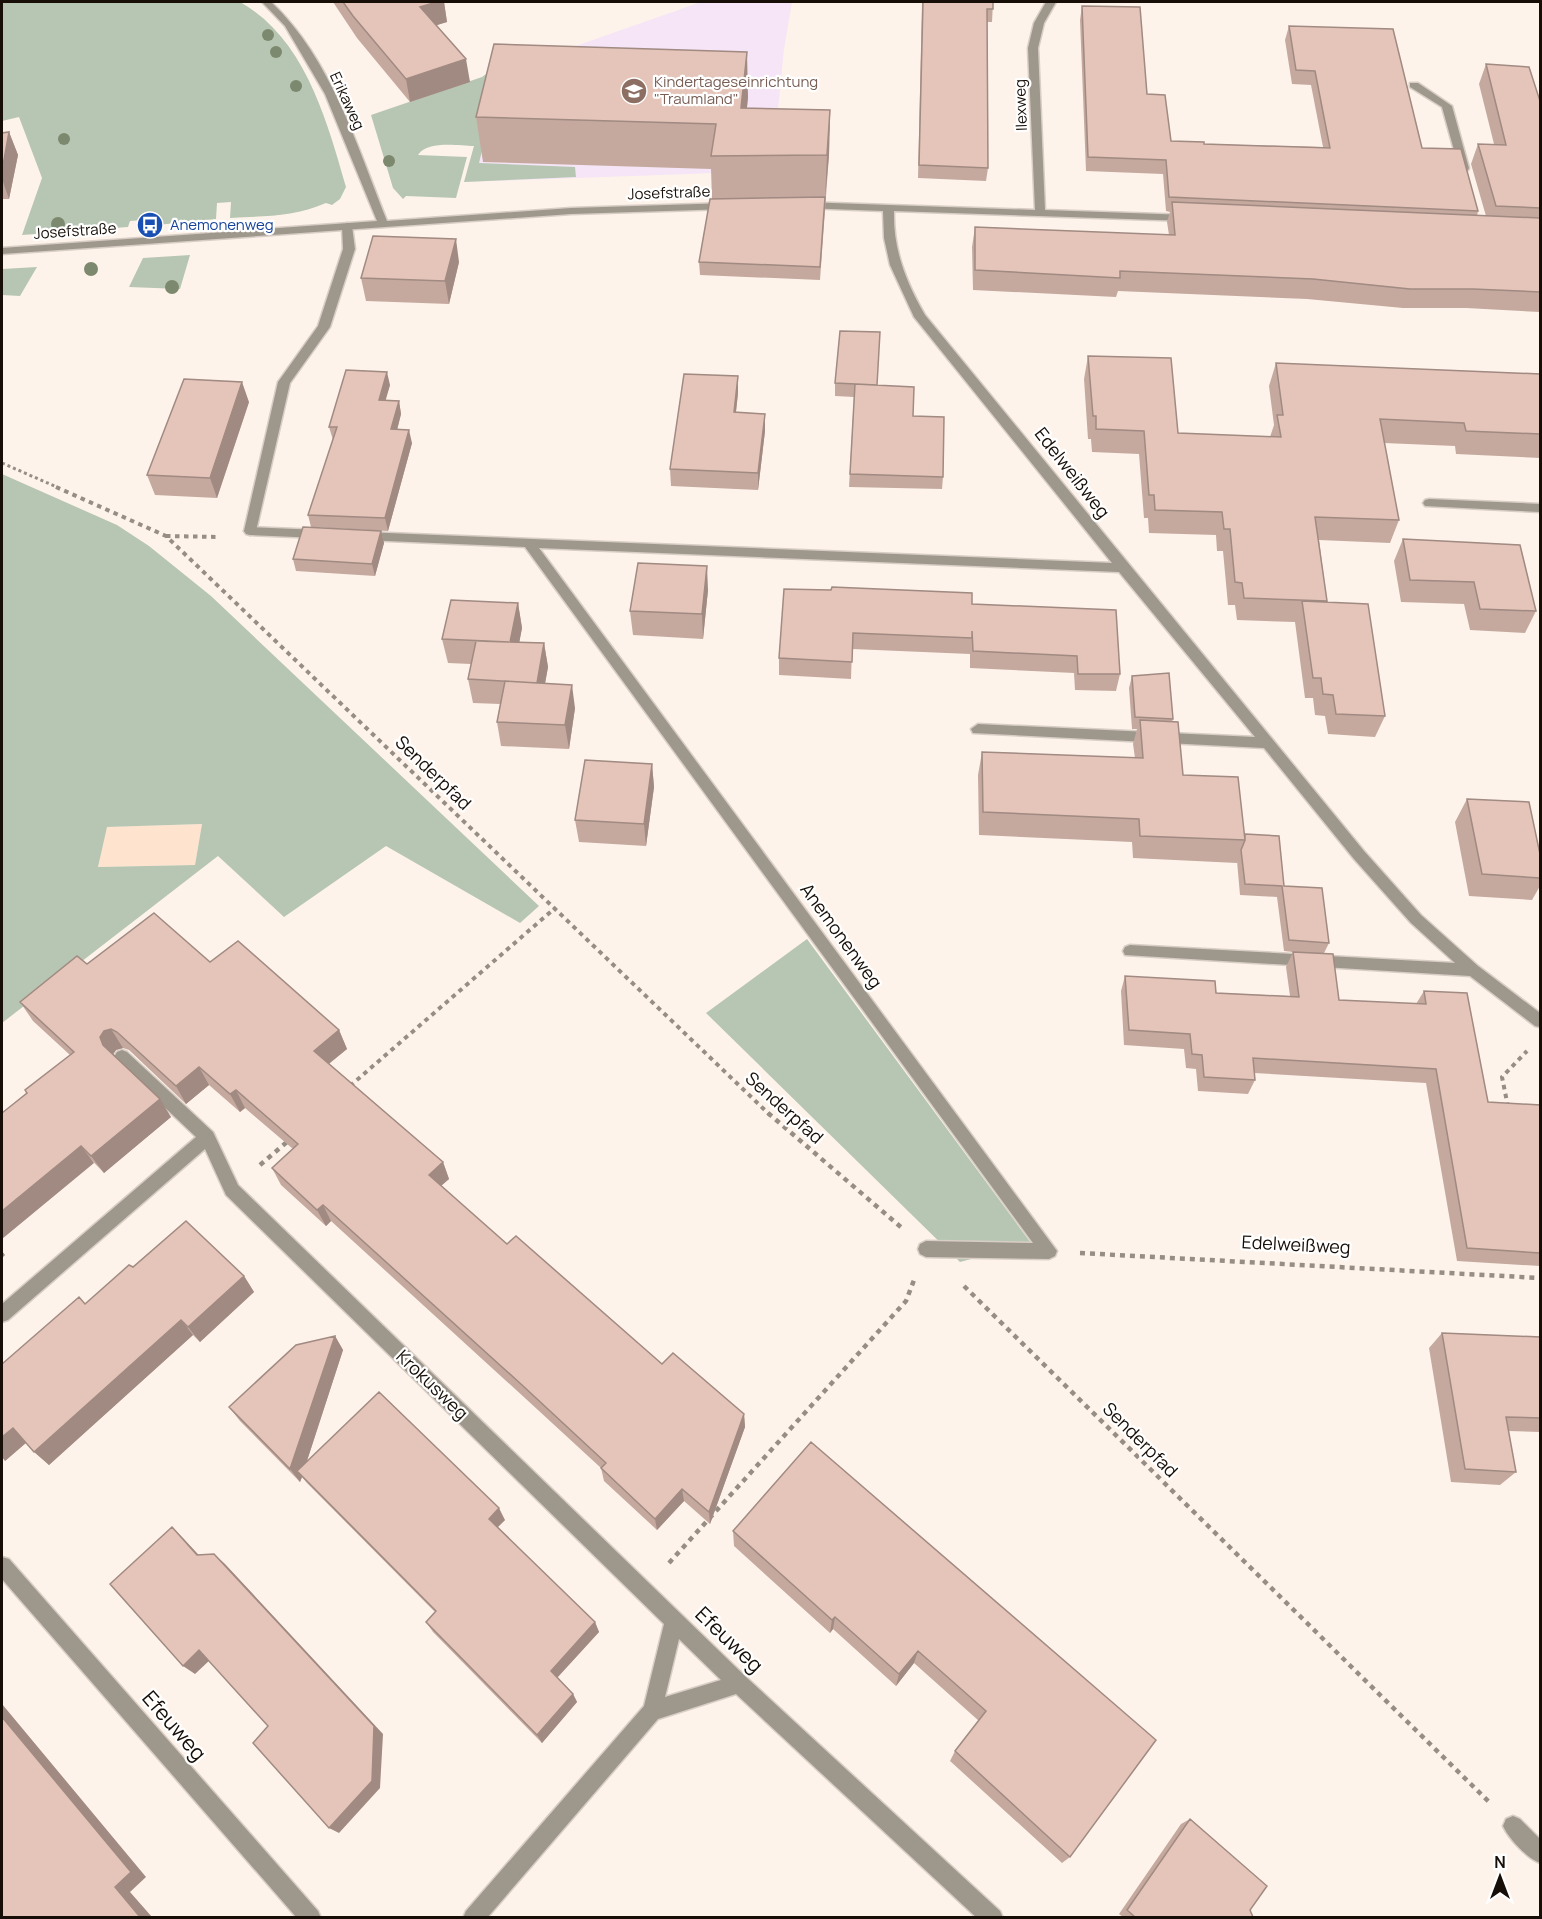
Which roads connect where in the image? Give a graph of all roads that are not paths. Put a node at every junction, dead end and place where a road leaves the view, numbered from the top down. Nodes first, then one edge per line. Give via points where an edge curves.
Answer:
1 (266, 2) edge
2 (1051, 2) edge
3 (1414, 85) dead end
4 (1466, 174) edge
5 (790, 204) edge
6 (736, 206) edge
7 (889, 207) junction
8 (1040, 211) junction
9 (1195, 218) edge
10 (383, 223) junction
11 (347, 226) junction
12 (2, 251) edge
13 (1429, 503) dead end
14 (1540, 508) edge
15 (331, 534) edge
16 (355, 536) edge
17 (529, 544) junction
18 (1123, 568) junction
19 (978, 729) dead end
20 (1269, 743) junction
21 (1130, 951) dead end
22 (1473, 970) junction
23 (1540, 1021) edge
24 (122, 1057) edge
25 (207, 1137) junction
26 (926, 1249) road end
27 (2, 1314) edge
28 (2, 1566) edge
29 (674, 1620) junction
30 (739, 1683) junction
31 (652, 1711) junction
32 (1513, 1826) road end
33 (1540, 1853) edge
34 (311, 1917) edge
35 (473, 1917) edge
36 (993, 1917) edge

1 - 10 street, Erikaweg via 290,24 330,94
2 - 8 street, Ilexweg via 1044,10 1033,48
3 - 4 street via 1447,106
5 - 7 street
6 - 10 street, Josefstraße
7 - 8 street
7 - 18 street, Edelweißweg via 893,261 901,285 920,316
8 - 9 street
10 - 11 street, Josefstraße
11 - 12 street, Josefstraße
11 - 15 street via 349,249 324,327 285,382 250,531
13 - 14 street
16 - 17 street
17 - 18 street
17 - 26 street, Anemonenweg via 1049,1251
18 - 20 street, Edelweißweg
19 - 20 street
20 - 22 street, Edelweißweg via 1416,919
21 - 22 street
22 - 23 street, Edelweißweg
24 - 25 street, Krokusweg
25 - 27 street
25 - 29 street, Krokusweg via 232,1190
28 - 34 street, Efeuweg
29 - 30 street, Efeuweg
29 - 31 street, Efeuweg
30 - 31 street
30 - 36 street, Efeuweg
31 - 35 street, Efeuweg
32 - 33 street

